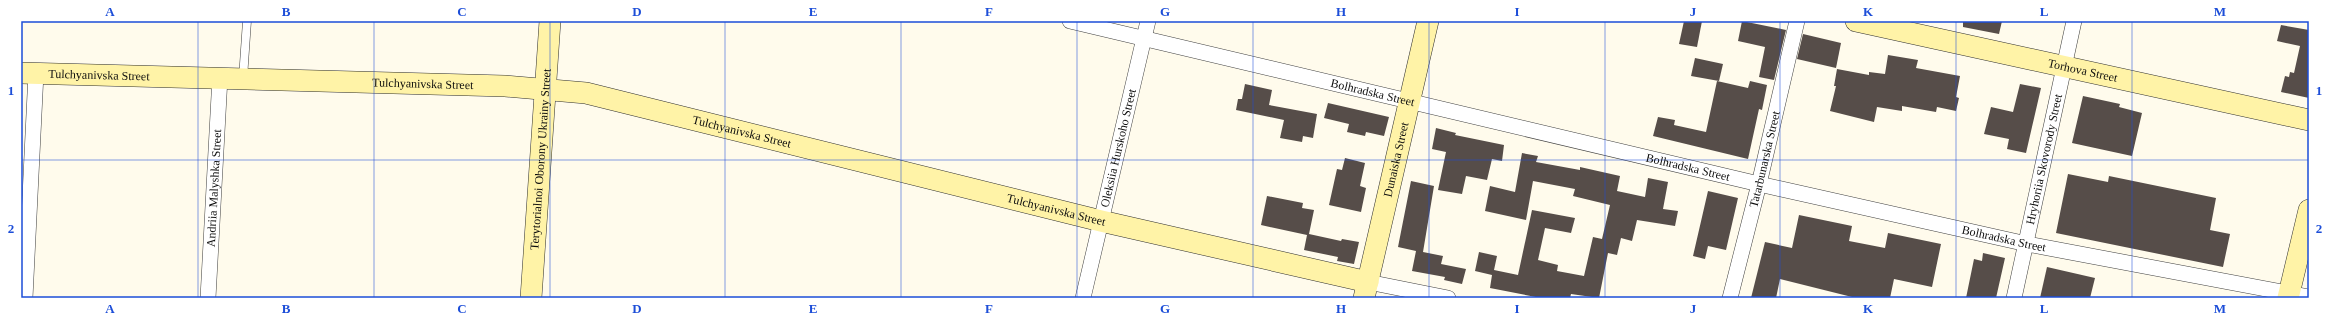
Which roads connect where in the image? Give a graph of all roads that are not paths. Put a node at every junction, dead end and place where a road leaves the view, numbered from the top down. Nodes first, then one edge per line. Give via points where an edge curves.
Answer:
1 (247, 21) edge
2 (550, 21) edge
3 (1070, 21) edge
4 (1148, 21) edge
5 (1428, 21) edge
6 (1797, 21) edge
7 (1856, 21) edge
8 (2074, 21) edge
9 (1144, 38) junction
10 (2064, 66) junction
11 (29, 73) edge
12 (220, 78) junction
13 (243, 78) junction
14 (546, 88) junction
15 (1409, 100) junction
16 (2309, 120) edge
17 (1759, 184) junction
18 (2309, 210) edge
19 (1101, 221) junction
20 (2026, 244) junction
21 (1366, 290) edge
22 (2288, 295) edge
23 (2309, 297) edge
24 (25, 298) edge
25 (208, 298) edge
26 (531, 298) edge
27 (1083, 298) edge
28 (1448, 298) edge
29 (1730, 298) edge
30 (2014, 298) edge

1 - 13 lane
2 - 14 street, Terytorialnoi Oborony Ukrainy Street
3 - 9 street, Bolhradska Street
4 - 9 street, Oleksiia Hurskoho Street
5 - 15 street, Dunaiska Street
6 - 17 street, Tatarbunarska Street
7 - 10 street, Torhova Street
8 - 10 street, Hryhoriia Skovorody Street
9 - 15 street, Bolhradska Street
9 - 19 street, Oleksiia Hurskoho Street
10 - 16 street, Torhova Street
10 - 20 street, Hryhoriia Skovorody Street
11 - 12 street, Tulchyanivska Street
11 - 24 street
12 - 13 street, Tulchyanivska Street
12 - 25 street, Andriia Malyshka Street
13 - 14 street, Tulchyanivska Street
14 - 19 street, Tulchyanivska Street via 586,93
14 - 26 street, Terytorialnoi Oborony Ukrainy Street
15 - 17 street, Bolhradska Street
15 - 21 street, Dunaiska Street
17 - 20 street, Bolhradska Street
17 - 29 street, Tatarbunarska Street
18 - 22 street
19 - 21 street, Tulchyanivska Street
19 - 27 street, Oleksiia Hurskoho Street
20 - 22 street, Bolhradska Street
20 - 30 street, Hryhoriia Skovorody Street
21 - 28 street, Tulchyanivska Street
22 - 23 street, Bolhradska Street

